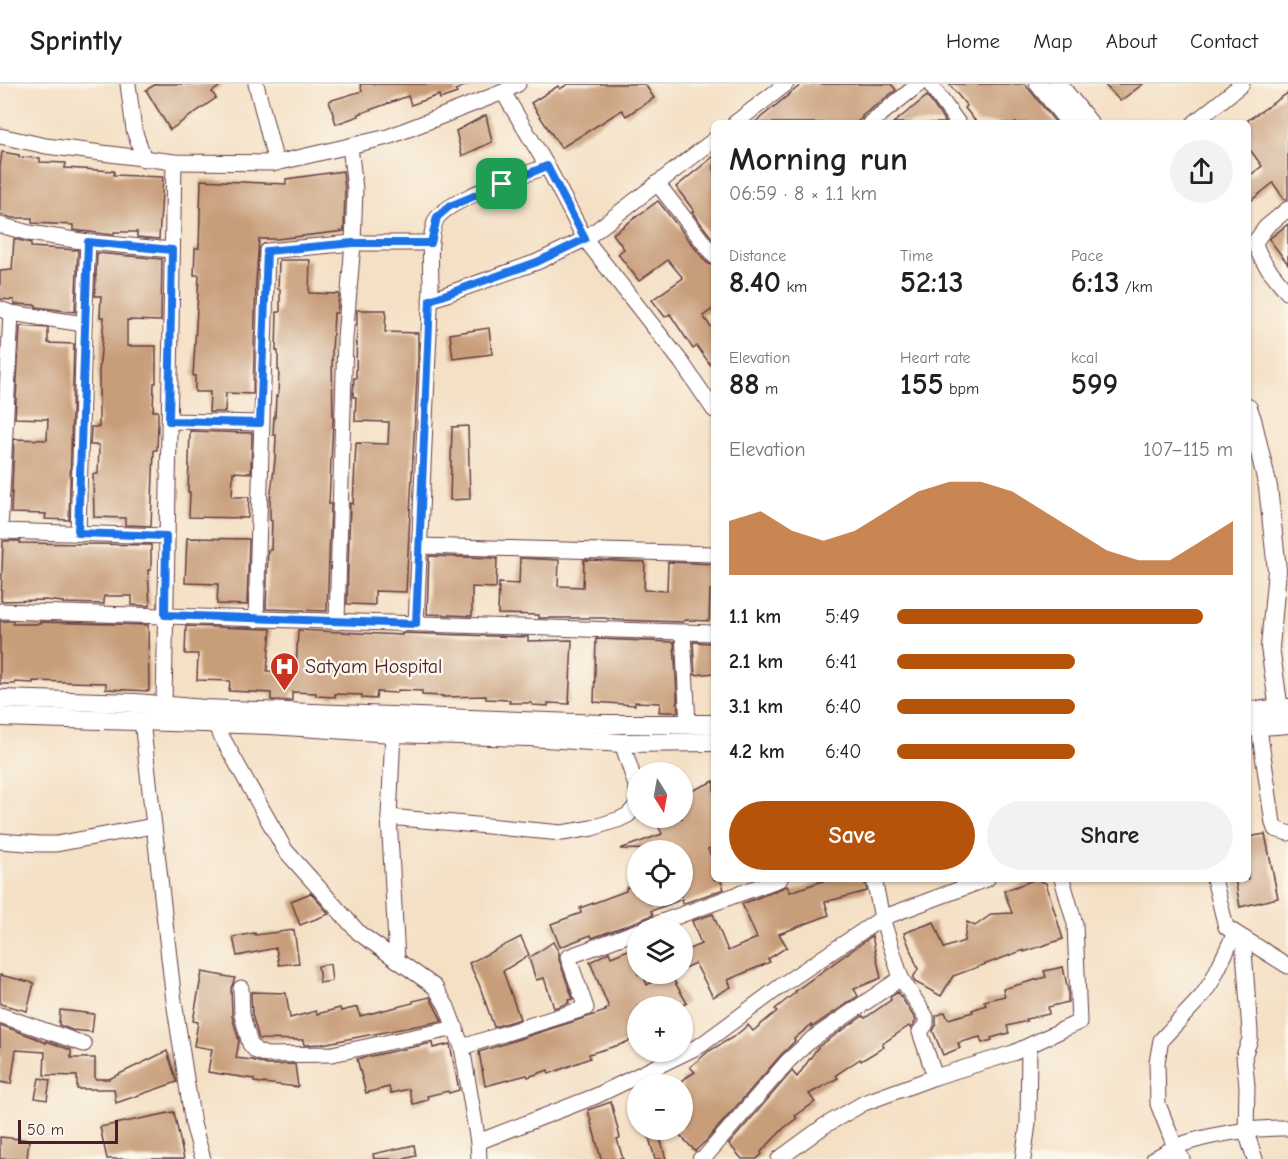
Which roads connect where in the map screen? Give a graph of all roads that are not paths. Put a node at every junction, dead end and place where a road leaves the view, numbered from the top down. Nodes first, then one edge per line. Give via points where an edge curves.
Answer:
1 (128, 84) edge
2 (256, 84) edge
3 (518, 84) edge
4 (786, 84) edge
5 (919, 84) edge
6 (930, 84) edge
7 (1040, 84) edge
8 (1058, 84) edge
9 (1242, 84) edge
10 (503, 92) junction
11 (739, 120) edge
12 (874, 120) edge
13 (956, 120) edge
14 (1068, 120) edge
15 (1087, 120) edge
16 (1198, 120) edge
17 (0, 136) edge
18 (711, 142) edge
19 (350, 146) junction
20 (144, 159) junction
21 (174, 162) junction
22 (276, 163) junction
23 (547, 166) junction
24 (657, 183) junction
25 (1288, 208) edge
26 (0, 225) edge
27 (585, 239) junction
28 (88, 242) junction
29 (353, 243) junction
30 (431, 243) junction
31 (172, 250) junction
32 (711, 250) edge
33 (1288, 293) edge
34 (430, 300) junction
35 (5, 311) edge
36 (84, 324) junction
37 (711, 406) edge
38 (1251, 416) edge
39 (169, 421) junction
40 (260, 423) junction
41 (78, 533) junction
42 (166, 536) junction
43 (419, 546) junction
44 (711, 554) edge
45 (1282, 585) edge
46 (0, 611) edge
47 (165, 615) junction
48 (255, 620) junction
49 (338, 622) junction
50 (416, 624) junction
51 (683, 632) junction
52 (711, 633) edge
53 (0, 699) edge
54 (164, 704) junction
55 (1283, 716) edge
56 (0, 717) edge
57 (1253, 718) edge
58 (142, 721) junction
59 (214, 723) junction
60 (688, 724) junction
61 (711, 724) edge
62 (393, 733) junction
63 (711, 742) edge
64 (622, 743) junction
65 (628, 762) edge
66 (627, 816) edge
67 (389, 817) junction
68 (153, 826) junction
69 (1288, 833) edge
70 (0, 841) edge
71 (772, 882) edge
72 (978, 882) edge
73 (1063, 882) edge
74 (1215, 882) edge
75 (875, 885) edge
76 (881, 915) junction
77 (673, 918) edge
78 (627, 935) edge
79 (1239, 935) junction
80 (397, 960) junction
81 (1288, 966) edge
82 (901, 978) junction
83 (241, 988) dead end
84 (0, 1015) edge
85 (456, 1028) junction
86 (84, 1044) dead end
87 (1029, 1046) junction
88 (462, 1047) junction
89 (935, 1077) junction
90 (475, 1128) junction
91 (1288, 1128) edge
92 (1246, 1132) junction
93 (1179, 1153) edge
94 (203, 1159) edge
95 (479, 1159) edge
96 (703, 1159) edge
97 (779, 1159) edge
98 (1023, 1159) edge
99 (1154, 1159) edge
100 (1255, 1159) edge

1 - 20 street via 134,130
2 - 22 street
3 - 10 street
4 - 11 street
5 - 12 street
6 - 13 street
7 - 14 street
8 - 15 street
9 - 16 street
10 - 19 street via 388,137
10 - 23 street
17 - 20 street
18 - 24 street
19 - 22 street
19 - 29 street via 355,189
20 - 21 street
21 - 22 street
21 - 31 street
23 - 27 street
23 - 30 street via 450,206 437,217
24 - 27 street
24 - 32 street
25 - 33 street via 1255,243 1258,255
26 - 28 street
27 - 34 street via 537,262
27 - 37 street
28 - 31 street
28 - 36 street
29 - 30 street
29 - 40 street via 267,251
29 - 49 street via 345,338
30 - 34 street
31 - 39 street
34 - 43 street
35 - 36 street
35 - 41 street via 0,531
36 - 41 street
38 - 45 street via 1268,487
39 - 40 street
39 - 42 street
40 - 48 street
41 - 42 street
42 - 47 street
43 - 44 street
43 - 50 street
45 - 55 street via 1270,647
46 - 47 street
47 - 48 street
47 - 54 street
48 - 49 street
49 - 50 street
50 - 51 street
51 - 52 street
51 - 60 street
53 - 54 street
54 - 60 street via 204,709
55 - 57 street
56 - 58 street
57 - 69 street via 1273,823 1275,829
58 - 59 street
58 - 68 street
59 - 62 street
59 - 80 street via 285,850 359,933
60 - 61 street
62 - 64 street
62 - 67 street
63 - 64 street
64 - 65 street
66 - 67 street via 562,834
67 - 80 street
68 - 70 street via 56,844
68 - 94 street via 174,1001 193,1124
71 - 77 street
72 - 76 street
73 - 87 street via 1075,924 1079,1022
74 - 79 street via 1226,927
75 - 76 street
76 - 82 street
76 - 90 street via 701,1045 596,1096
78 - 88 street via 568,957 586,1008
79 - 81 street
79 - 92 street via 1250,1032 1244,1056
79 - 93 street via 1202,996 1161,1040 1158,1104
80 - 85 street via 435,987
82 - 89 street via 926,1017 920,1032
82 - 96 street via 812,1039
83 - 85 street via 242,1015 250,1044 267,1055 332,1054
84 - 86 street
85 - 88 street
87 - 89 street
87 - 98 street via 1028,1124
88 - 90 street
89 - 97 street via 864,1102
90 - 95 street
91 - 92 street
92 - 93 street via 1197,1138
92 - 100 street
93 - 99 street

